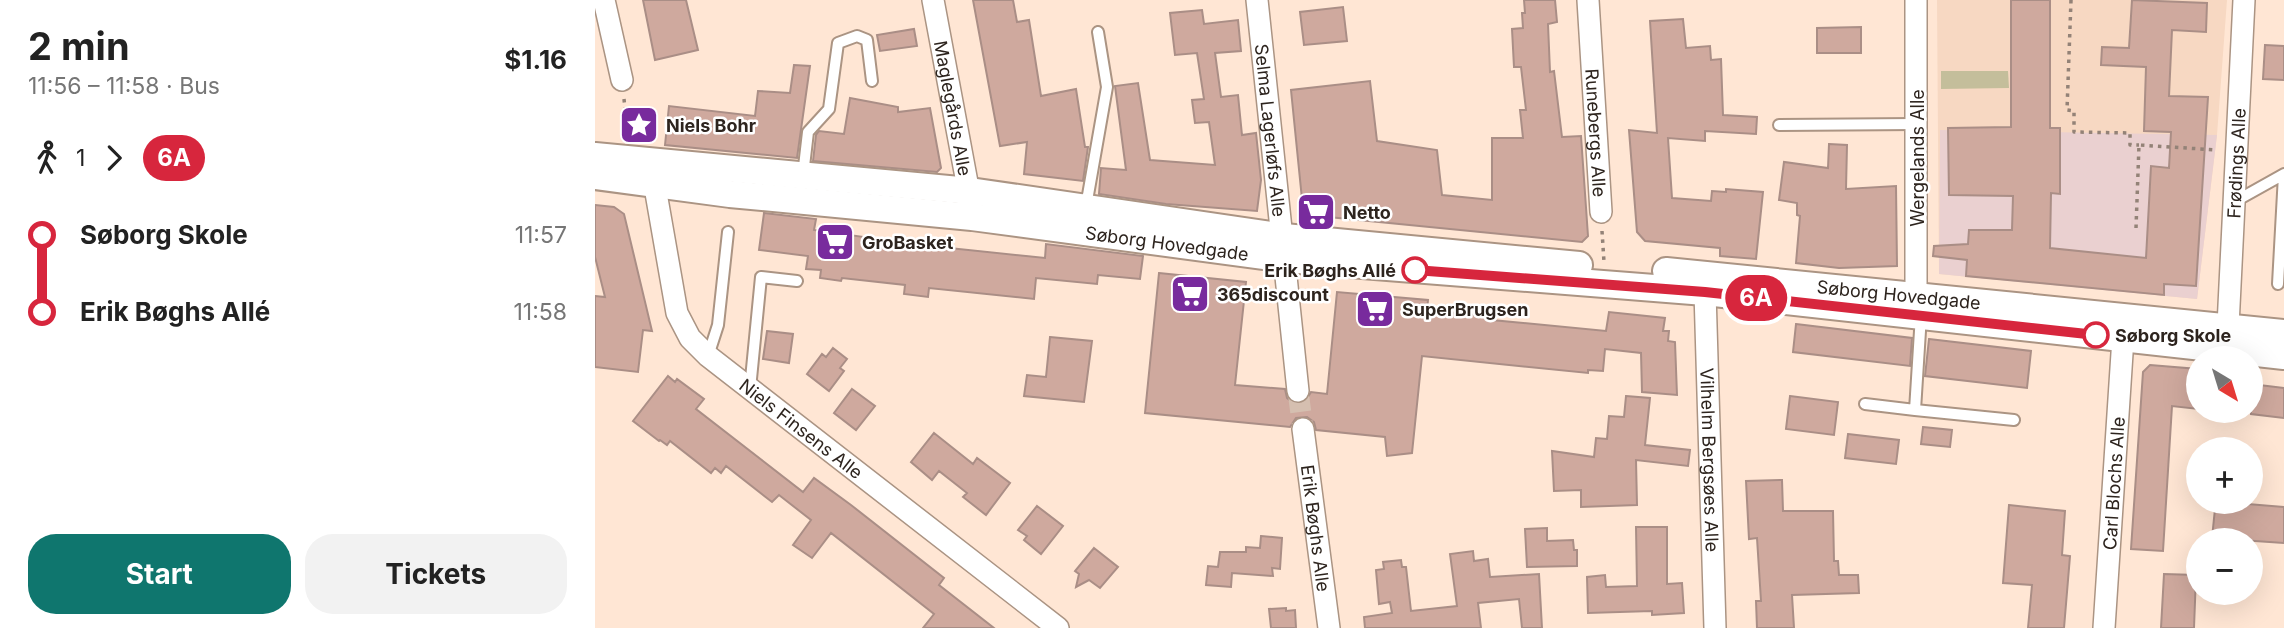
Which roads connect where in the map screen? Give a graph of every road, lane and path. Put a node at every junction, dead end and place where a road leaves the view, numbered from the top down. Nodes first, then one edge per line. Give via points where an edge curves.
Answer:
1 (604, 0) edge
2 (933, 0) edge
3 (1257, 0) edge
4 (1588, 0) edge
5 (1916, 0) edge
6 (2071, 0) edge
7 (2244, 0) edge
8 (1098, 32) dead end
9 (622, 80) joint
10 (873, 81) dead end
11 (1917, 124) junction
12 (1779, 125) dead end
13 (2139, 145) junction
14 (2236, 151) junction
15 (595, 156) edge
16 (645, 168) junction
17 (2284, 174) edge
18 (595, 176) edge
19 (803, 176) junction
20 (2234, 202) junction
21 (971, 204) junction
22 (1601, 212) joint
23 (1079, 219) junction
24 (2136, 228) dead end
25 (729, 232) dead end
26 (1285, 248) junction
27 (1604, 267) junction
28 (797, 281) dead end
29 (2278, 284) dead end
30 (1705, 292) junction
31 (1918, 309) junction
32 (2228, 326) junction
33 (2284, 333) edge
34 (2123, 338) junction
35 (708, 356) junction
36 (2284, 356) edge
37 (750, 389) junction
38 (1298, 391) tunnel mouth
39 (1865, 404) dead end
40 (1915, 410) junction
41 (2014, 420) dead end
42 (1303, 429) tunnel mouth
43 (1058, 628) edge
44 (1329, 628) edge
45 (1715, 628) edge
46 (2104, 628) edge

1 - 9 street
2 - 21 street, Maglegårds Alle
3 - 26 street, Selma Lagerløfs Alle
4 - 22 street, Runebergs Alle
5 - 11 street, Wergelands Alle
6 - 13 path via 2067,110 2074,111 2074,132 2130,133 2130,145
7 - 14 street, Frødings Alle
8 - 23 lane via 1107,87 1088,195
9 - 16 path
10 - 19 lane via 867,40 857,36 838,43 829,110 809,132
11 - 12 lane
11 - 31 street, Wergelands Alle
13 - 14 path
13 - 24 path
14 - 20 street, Frødings Alle
15 - 16 street, Søborg Hovedgade
16 - 18 street, Søborg Hovedgade
16 - 19 street, Søborg Hovedgade
16 - 21 street, Søborg Hovedgade via 730,194
16 - 35 street, Niels Finsens Alle via 677,313 690,338
17 - 20 lane
17 - 29 lane
19 - 21 street, Søborg Hovedgade
20 - 32 street, Frødings Alle
21 - 23 street, Søborg Hovedgade
22 - 27 path, Runebergs Alle
23 - 26 street, Søborg Hovedgade
25 - 35 lane via 718,326
26 - 27 street, Søborg Hovedgade
26 - 30 street, Søborg Hovedgade
26 - 38 street
27 - 31 street, Søborg Hovedgade via 1728,276
28 - 37 lane via 761,278
30 - 31 street, Søborg Hovedgade
30 - 45 street, Vilhelm Bergsøes Alle
31 - 32 street, Søborg Hovedgade
31 - 34 street, Søborg Hovedgade
31 - 40 lane
32 - 33 street, Søborg Hovedgade
34 - 36 street, Søborg Hovedgade
34 - 46 street, Carl Blochs Alle
35 - 37 street, Niels Finsens Alle
37 - 43 street, Niels Finsens Alle
39 - 40 lane
40 - 41 lane
42 - 44 street, Erik Bøghs Alle

